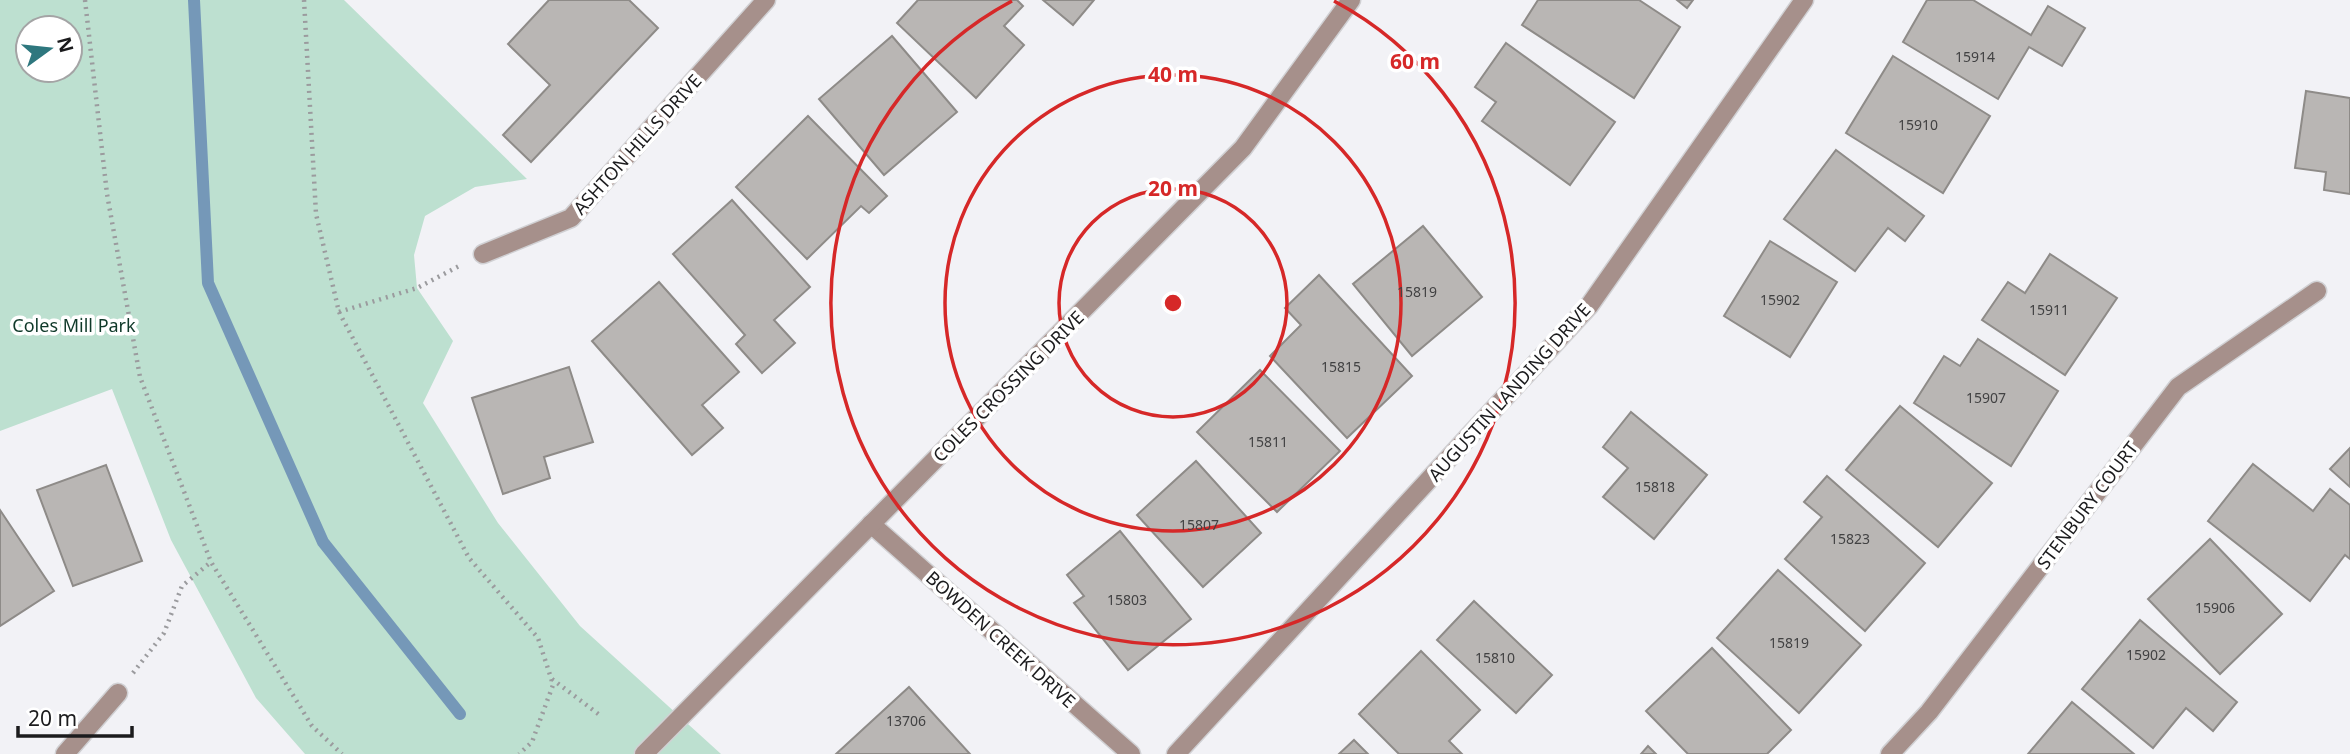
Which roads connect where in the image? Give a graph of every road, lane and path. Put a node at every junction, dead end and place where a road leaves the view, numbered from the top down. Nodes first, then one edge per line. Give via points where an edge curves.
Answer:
1 (85, 0) edge
2 (304, 0) edge
3 (766, 0) edge
4 (1351, 0) edge
5 (1804, 0) edge
6 (483, 254) joint
7 (2317, 291) dead end
8 (339, 312) junction
9 (871, 524) junction
10 (211, 562) junction
11 (551, 678) junction
12 (118, 693) joint
13 (601, 716) dead end
14 (65, 754) edge
15 (342, 754) edge
16 (519, 754) edge
17 (645, 754) edge
18 (1131, 754) edge
19 (1176, 754) edge
20 (1890, 754) edge

1 - 10 path via 107,194 140,377
2 - 8 path via 316,214
3 - 6 street, ASHTON HILLS DRIVE via 571,218
4 - 9 street, COLES CROSSING DRIVE via 1243,148
5 - 19 street, AUGUSTIN LANDING DRIVE via 1589,306
6 - 8 path via 417,288
7 - 20 street, STENBURY COURT via 2178,387 1929,712
8 - 11 path via 469,558 538,638
9 - 17 street, COLES CROSSING DRIVE
9 - 18 street, BOWDEN CREEK DRIVE
10 - 12 path via 182,586 163,632
10 - 15 path via 312,726
11 - 13 path
11 - 16 path via 553,685 532,742
12 - 14 street

